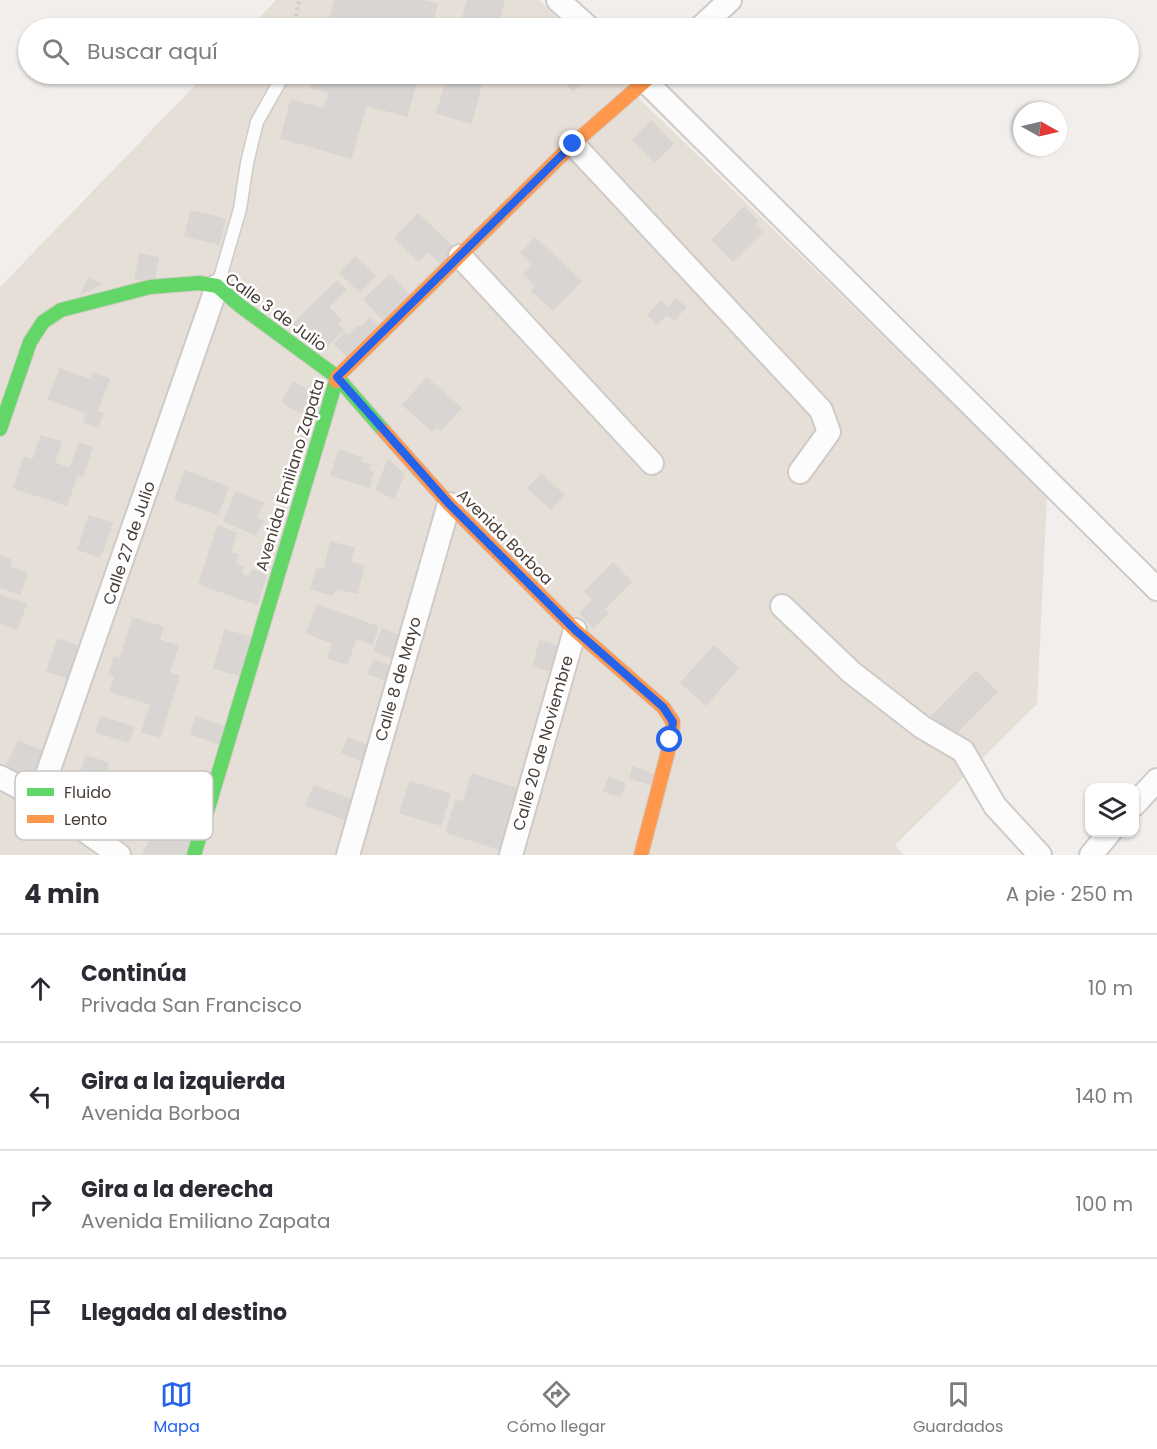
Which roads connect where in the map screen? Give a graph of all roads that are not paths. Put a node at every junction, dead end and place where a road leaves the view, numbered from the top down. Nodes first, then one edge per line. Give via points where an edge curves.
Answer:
1 (558, 0) edge
2 (730, 0) edge
3 (578, 18) edge
4 (711, 18) edge
5 (278, 84) edge
6 (637, 84) edge
7 (654, 84) edge
8 (573, 144) junction
9 (460, 256) junction
10 (217, 286) junction
11 (337, 377) junction
12 (0, 429) edge
13 (652, 463) dead end
14 (800, 472) dead end
15 (449, 504) junction
16 (1157, 590) edge
17 (782, 606) dead end
18 (575, 630) junction
19 (48, 771) edge
20 (0, 777) edge
21 (1157, 780) edge
22 (15, 785) edge
23 (213, 791) edge
24 (1139, 800) edge
25 (1106, 837) edge
26 (98, 840) edge
27 (198, 840) edge
28 (119, 855) edge
29 (194, 855) edge
30 (348, 855) edge
31 (511, 855) edge
32 (641, 855) edge
33 (1040, 855) edge
34 (1091, 855) edge

1 - 3 street
2 - 4 street
5 - 10 lane via 257,122 240,209
6 - 8 street, Avenida Emiliano Zapata
7 - 16 street
8 - 9 street, Avenida Emiliano Zapata
8 - 14 street via 821,410 829,432
9 - 11 street, Avenida Emiliano Zapata
9 - 13 street
10 - 11 street, Calle 3 de Julio
10 - 12 street, Calle 3 de Julio via 199,282 150,286 61,310 43,322 30,342
10 - 19 street, Calle 27 de Julio
11 - 15 street, Avenida Borboa
11 - 23 street, Avenida Emiliano Zapata
15 - 18 street, Avenida Borboa
15 - 30 street, Calle 8 de Mayo
17 - 33 street via 851,672 922,727 963,751 995,806
18 - 31 street, Calle 20 de Noviembre
18 - 32 street, Avenida Borboa via 663,707 673,722
20 - 22 street
21 - 24 street
25 - 34 street
26 - 28 street
27 - 29 street, Avenida Emiliano Zapata

